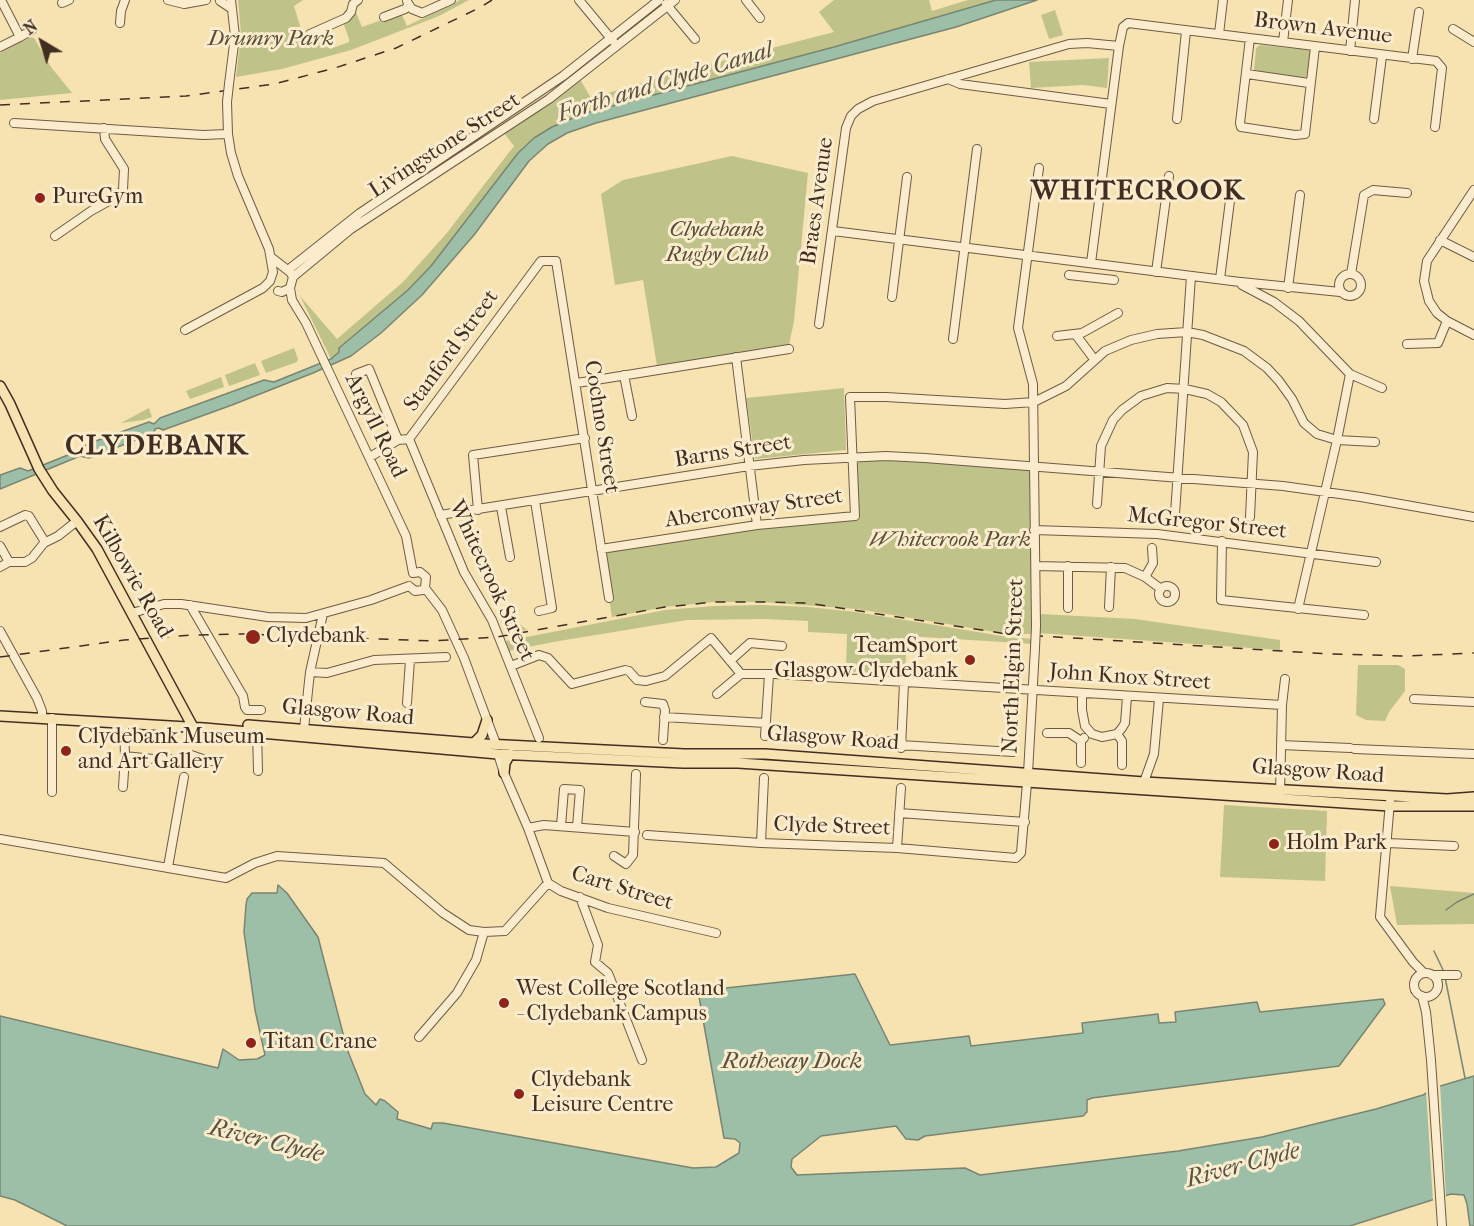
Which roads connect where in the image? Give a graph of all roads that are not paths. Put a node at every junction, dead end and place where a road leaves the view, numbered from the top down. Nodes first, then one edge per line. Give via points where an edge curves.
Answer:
1 (1, 0) edge
2 (125, 0) edge
3 (168, 0) edge
4 (202, 0) edge
5 (213, 0) edge
6 (221, 0) edge
7 (231, 0) edge
8 (358, 0) edge
9 (451, 0) edge
10 (579, 0) edge
11 (746, 0) edge
12 (1223, 0) edge
13 (1288, 0) edge
14 (1355, 0) edge
15 (666, 1) edge
16 (408, 2) edge
17 (232, 9) junction
18 (1419, 12) dead end
19 (384, 17) dead end
20 (760, 18) dead end
21 (120, 23) dead end
22 (1453, 29) dead end
23 (32, 30) dead end
24 (1186, 31) junction
25 (310, 34) dead end
26 (1219, 34) junction
27 (20, 37) junction
28 (1250, 38) junction
29 (611, 39) junction
30 (695, 39) dead end
31 (1283, 42) junction
32 (1474, 42) edge
33 (617, 46) junction
34 (1119, 46) junction
35 (0, 47) edge
36 (1315, 47) junction
37 (1350, 51) junction
38 (1382, 56) junction
39 (1412, 58) junction
40 (1247, 74) junction
41 (948, 79) junction
42 (1310, 83) junction
43 (1111, 104) junction
44 (1374, 118) dead end
45 (1177, 119) dead end
46 (14, 123) dead end
47 (1435, 127) dead end
48 (104, 128) junction
49 (228, 134) junction
50 (977, 149) dead end
51 (1039, 168) dead end
52 (1169, 176) dead end
53 (907, 177) dead end
54 (1232, 185) dead end
55 (1474, 190) edge
56 (1407, 193) dead end
57 (1300, 195) dead end
58 (833, 231) junction
59 (55, 236) dead end
60 (899, 239) junction
61 (1440, 240) junction
62 (964, 247) junction
63 (1028, 255) junction
64 (1474, 257) edge
65 (272, 258) junction
66 (556, 261) joint
67 (1091, 263) junction
68 (1108, 265) junction
69 (286, 269) junction
70 (273, 272) junction
71 (1156, 272) junction
72 (1069, 274) dead end
73 (1351, 274) junction
74 (1191, 276) junction
75 (293, 277) junction
76 (1220, 279) junction
77 (270, 281) junction
78 (1240, 282) junction
79 (1278, 287) junction
80 (263, 288) junction
81 (290, 288) junction
82 (1288, 288) junction
83 (276, 290) junction
84 (1340, 292) junction
85 (892, 297) dead end
86 (292, 300) junction
87 (1274, 302) junction
88 (1118, 313) dead end
89 (1447, 321) junction
90 (819, 324) dead end
91 (185, 330) dead end
92 (1187, 332) junction
93 (1076, 335) junction
94 (1474, 335) edge
95 (1058, 336) dead end
96 (953, 339) dead end
97 (1407, 344) dead end
98 (789, 349) dead end
99 (736, 357) junction
100 (1094, 359) junction
101 (356, 374) dead end
102 (1350, 374) junction
103 (624, 375) junction
104 (577, 383) junction
105 (0, 386) edge
106 (1382, 388) dead end
107 (1185, 389) junction
108 (1034, 402) junction
109 (632, 416) dead end
110 (585, 438) junction
111 (410, 439) junction
112 (398, 440) junction
113 (1337, 440) junction
114 (1375, 442) dead end
115 (370, 457) junction
116 (852, 457) junction
117 (749, 466) junction
118 (1034, 466) junction
119 (1099, 471) junction
120 (1178, 477) junction
121 (1253, 484) junction
122 (592, 492) junction
123 (1324, 492) junction
124 (535, 501) junction
125 (1097, 504) dead end
126 (501, 507) junction
127 (478, 510) junction
128 (1174, 514) dead end
129 (440, 515) junction
130 (1250, 517) dead end
131 (1474, 517) edge
132 (77, 521) junction
133 (757, 525) junction
134 (0, 527) edge
135 (1034, 530) junction
136 (1222, 541) junction
137 (45, 542) junction
138 (0, 546) edge
139 (1152, 548) dead end
140 (601, 549) junction
141 (1311, 554) junction
142 (510, 558) dead end
143 (9, 562) junction
144 (1376, 562) dead end
145 (1036, 566) junction
146 (1068, 566) junction
147 (0, 567) edge
148 (1111, 567) junction
149 (413, 573) junction
150 (1145, 577) junction
151 (409, 586) junction
152 (426, 588) junction
153 (1161, 589) dead end
154 (609, 598) dead end
155 (190, 605) junction
156 (1109, 607) dead end
157 (1068, 608) dead end
158 (1298, 609) junction
159 (539, 610) dead end
160 (132, 613) junction
161 (323, 614) junction
162 (1364, 615) dead end
163 (0, 631) edge
164 (782, 646) dead end
165 (446, 657) dead end
166 (410, 660) junction
167 (730, 661) junction
168 (511, 666) junction
169 (310, 672) junction
170 (741, 674) junction
171 (769, 675) junction
172 (1285, 679) dead end
173 (904, 683) junction
174 (1033, 690) junction
175 (717, 694) dead end
176 (1082, 694) junction
177 (1127, 697) junction
178 (1159, 699) junction
179 (1414, 699) dead end
180 (645, 702) dead end
181 (1474, 702) edge
182 (407, 703) dead end
183 (1282, 705) junction
184 (261, 711) dead end
185 (0, 713) edge
186 (45, 716) junction
187 (664, 717) junction
188 (487, 720) junction
189 (124, 723) junction
190 (765, 723) junction
191 (191, 724) junction
192 (1089, 731) junction
193 (258, 732) junction
194 (304, 733) junction
195 (1047, 733) dead end
196 (1117, 734) junction
197 (765, 736) dead end
198 (539, 738) dead end
199 (663, 740) dead end
200 (860, 740) dead end
201 (1081, 741) junction
202 (474, 743) junction
203 (902, 745) junction
204 (1281, 746) junction
205 (497, 749) junction
206 (1013, 752) dead end
207 (510, 754) junction
208 (1474, 754) edge
209 (125, 756) junction
210 (218, 761) dead end
211 (1081, 763) dead end
212 (1122, 765) dead end
213 (258, 771) dead end
214 (504, 773) junction
215 (636, 774) dead end
216 (183, 777) dead end
217 (764, 778) dead end
218 (1028, 778) junction
219 (1144, 782) junction
220 (123, 787) dead end
221 (901, 788) dead end
222 (52, 792) dead end
223 (1280, 794) junction
224 (1474, 797) edge
225 (1390, 801) junction
226 (1474, 806) edge
227 (899, 813) junction
228 (1025, 822) junction
229 (561, 826) junction
230 (577, 827) junction
231 (528, 828) junction
232 (635, 832) junction
233 (647, 835) dead end
234 (0, 839) edge
235 (761, 843) junction
236 (1388, 843) junction
237 (1454, 846) dead end
238 (897, 848) junction
239 (614, 856) dead end
240 (1016, 858) joint
241 (168, 867) junction
242 (548, 883) junction
243 (580, 897) junction
244 (484, 932) junction
245 (716, 933) dead end
246 (1413, 962) junction
247 (1428, 974) junction
248 (1416, 978) junction
249 (1438, 985) junction
250 (1422, 996) junction
251 (1431, 996) junction
252 (1426, 1012) junction
253 (419, 1037) dead end
254 (642, 1060) dead end
255 (1442, 1225) edge

1 - 27 street
2 - 21 street
3 - 4 street via 184,4
5 - 6 street
6 - 17 street
7 - 17 street
8 - 25 street via 346,18
9 - 16 street via 422,13 412,9
10 - 29 street
11 - 20 street
12 - 26 street
13 - 31 street
14 - 37 street
15 - 29 street, Livingstone Street
15 - 30 street
15 - 33 street, Livingstone Street
16 - 19 street via 405,9
17 - 49 street, bridge via 235,36
18 - 39 street
22 - 32 street
23 - 27 street
24 - 26 street, Brown Avenue
24 - 34 street, Brown Avenue via 1128,23 1123,27
24 - 45 street
26 - 28 street, Brown Avenue
27 - 35 street
28 - 31 street, Brown Avenue
28 - 40 street
29 - 33 street
29 - 69 street, Livingstone Street
31 - 36 street, Brown Avenue
33 - 75 street, Livingstone Street via 541,104 351,229
34 - 41 street, Braes Avenue via 1069,44
34 - 43 street, Brown Avenue
36 - 37 street, Brown Avenue
36 - 42 street
37 - 38 street, Brown Avenue
38 - 39 street, Brown Avenue
38 - 44 street
39 - 47 street, Brown Avenue via 1436,61 1442,68
40 - 42 street
40 - 42 street via 1241,127 1263,131 1305,134
41 - 43 street via 960,84
41 - 58 street, Braes Avenue via 866,104 851,116 846,128
43 - 67 street, Brown Avenue
46 - 48 street
48 - 49 street
48 - 59 street via 105,139 124,169 123,190
49 - 65 street via 238,176
50 - 62 street
51 - 63 street, North Elgin Street
52 - 71 street
53 - 60 street
54 - 76 street
55 - 61 street
56 - 73 street via 1373,190 1364,195
57 - 82 street
58 - 60 street
58 - 90 street, Braes Avenue
60 - 62 street
60 - 85 street
61 - 64 street
61 - 89 street via 1427,261 1424,281 1429,301
62 - 63 street
62 - 96 street
63 - 67 street
63 - 108 street, North Elgin Street via 1018,334 1033,384
65 - 69 street
65 - 70 street
66 - 104 street, Cochno Street
66 - 111 street, Stanford Street via 540,261
67 - 68 street
68 - 71 street
68 - 72 street via 1110,280
69 - 70 street
69 - 75 street
70 - 77 street
71 - 74 street
73 - 84 street via 1342,277
73 - 84 street via 1361,282 1360,290 1349,297
74 - 76 street
74 - 92 street
75 - 81 street
76 - 78 street
77 - 80 street
77 - 83 street
78 - 79 street
78 - 87 street
79 - 82 street
79 - 87 street
80 - 83 street
80 - 91 street
81 - 83 street
81 - 86 street, Argyll Road
82 - 84 street
83 - 86 street, Argyll Road
86 - 115 street, Argyll Road
87 - 102 street via 1309,330
88 - 93 street
89 - 94 street
89 - 97 street via 1438,343
92 - 100 street via 1131,340
92 - 107 street
92 - 113 street via 1232,345 1257,359 1279,381 1304,423 1317,434
93 - 95 street
93 - 100 street
98 - 99 street
99 - 103 street
99 - 117 street
100 - 108 street via 1066,386
101 - 112 street via 369,369
102 - 106 street
102 - 113 street
103 - 104 street
103 - 109 street
104 - 110 street, Cochno Street
105 - 132 main road, Kilbowie Road via 33,459
107 - 119 street via 1155,391 1122,410 1101,446
107 - 120 street
107 - 121 street via 1207,394 1238,417 1251,442
108 - 116 street via 850,397
108 - 118 street, North Elgin Street
110 - 122 street, Cochno Street
110 - 127 street via 472,455
111 - 112 street, Stanford Street
111 - 129 street, Whitecrook Street
112 - 115 street, Stanford Street
113 - 114 street
113 - 123 street
115 - 149 street, Argyll Road via 406,536
116 - 117 street, Barns Street
116 - 118 street, Barns Street
116 - 133 street, Aberconway Street via 855,516
117 - 122 street, Barns Street
117 - 133 street
118 - 119 street, Barns Street
118 - 135 street, North Elgin Street
119 - 120 street, Barns Street
119 - 125 street
120 - 121 street, Barns Street
120 - 128 street
121 - 123 street, Barns Street
121 - 130 street
122 - 124 street, Barns Street
122 - 140 street, Cochno Street
123 - 131 street, Barns Street
123 - 141 street
124 - 126 street, Barns Street
124 - 159 street via 552,608
126 - 127 street, Barns Street
126 - 142 street
127 - 129 street, Barns Street
129 - 168 street, Whitecrook Street
132 - 137 street
132 - 160 main road, Kilbowie Road
133 - 140 street, Aberconway Street
134 - 137 street via 29,516
135 - 136 street, McGregor Street via 1157,534
135 - 145 street, North Elgin Street
136 - 141 street, McGregor Street
136 - 158 street via 1221,600
137 - 143 street via 26,562
138 - 143 street
139 - 150 street via 1153,563
140 - 154 street, Cochno Street
141 - 144 street, McGregor Street
141 - 158 street
143 - 147 street
145 - 146 street
145 - 174 street, North Elgin Street, bridge
146 - 148 street
146 - 157 street
148 - 150 street
148 - 156 street
149 - 151 street via 408,579
149 - 152 street via 423,574
150 - 153 street
151 - 152 street via 416,591
151 - 161 street
152 - 188 street via 442,610 461,650
155 - 160 street via 164,604
155 - 161 street via 294,619
155 - 184 street via 243,696 244,707
158 - 162 street
160 - 191 main road, Kilbowie Road
161 - 169 street
163 - 186 street
164 - 167 street via 750,643
165 - 166 street
166 - 169 street via 374,660 327,673
166 - 182 street
167 - 168 street via 711,638 665,676 646,681 637,680 625,670 572,684 542,655
167 - 170 street
168 - 198 street, Whitecrook Street
169 - 194 street
170 - 171 street, John Knox Street
170 - 175 street
171 - 173 street, John Knox Street
171 - 190 street
172 - 183 street
173 - 174 street, John Knox Street
173 - 203 street
174 - 176 street, John Knox Street
174 - 218 street, North Elgin Street
176 - 177 street, John Knox Street
176 - 192 street via 1082,719
177 - 178 street, John Knox Street
177 - 196 street via 1125,723
178 - 183 street, John Knox Street
178 - 219 street via 1154,754
179 - 181 street
180 - 187 street via 663,704
183 - 204 street
185 - 186 main road
186 - 189 main road
186 - 191 main road
186 - 222 street
187 - 190 street
187 - 199 street
188 - 202 main road via 483,735
188 - 205 street
189 - 191 main road
189 - 209 street
190 - 197 street
191 - 193 main road, Glasgow Road
191 - 194 main road, Glasgow Road
192 - 196 street via 1102,737
192 - 201 street
193 - 194 main road, Glasgow Road
193 - 213 street
194 - 202 main road, Glasgow Road
194 - 205 main road, Glasgow Road
195 - 201 street via 1069,733
196 - 212 street via 1122,741
200 - 203 street
201 - 211 street
202 - 205 main road, Glasgow Road
203 - 206 street
204 - 208 street
204 - 223 street
205 - 207 main road, Glasgow Road
205 - 214 street, Cart Street
205 - 218 main road, Glasgow Road via 765,754
207 - 214 main road
207 - 218 main road, Glasgow Road
209 - 210 street via 162,760 191,755
209 - 220 street
214 - 231 street, Cart Street
215 - 232 street
216 - 241 street
217 - 235 street
218 - 219 main road, Glasgow Road
218 - 223 main road, Glasgow Road
218 - 228 street, North Elgin Street
219 - 223 main road, Glasgow Road
221 - 227 street
223 - 225 main road, Glasgow Road
224 - 225 main road, Glasgow Road
225 - 226 main road, Glasgow Road
225 - 236 street
227 - 228 street
227 - 238 street
228 - 240 street, North Elgin Street via 1021,853
229 - 230 street
229 - 230 street via 564,789 572,789 580,790
229 - 231 street
230 - 232 street
231 - 242 street, Cart Street
232 - 239 street via 633,855 628,862
233 - 235 street, Clyde Street
234 - 241 street
235 - 238 street, Clyde Street
236 - 237 street
236 - 246 street via 1380,917
238 - 240 street, Clyde Street
241 - 244 street via 226,878 277,856 384,863 452,919 469,930
242 - 243 street, Cart Street
242 - 244 street via 504,932
243 - 245 street, Cart Street via 608,908
243 - 254 street via 598,945 595,962 608,973
244 - 253 street via 476,960 457,993
246 - 247 street
246 - 248 street
247 - 248 street
247 - 249 street
247 - 249 street via 1457,975
248 - 250 street via 1414,988
249 - 251 street
250 - 251 street
250 - 252 street
251 - 252 street
252 - 255 street

